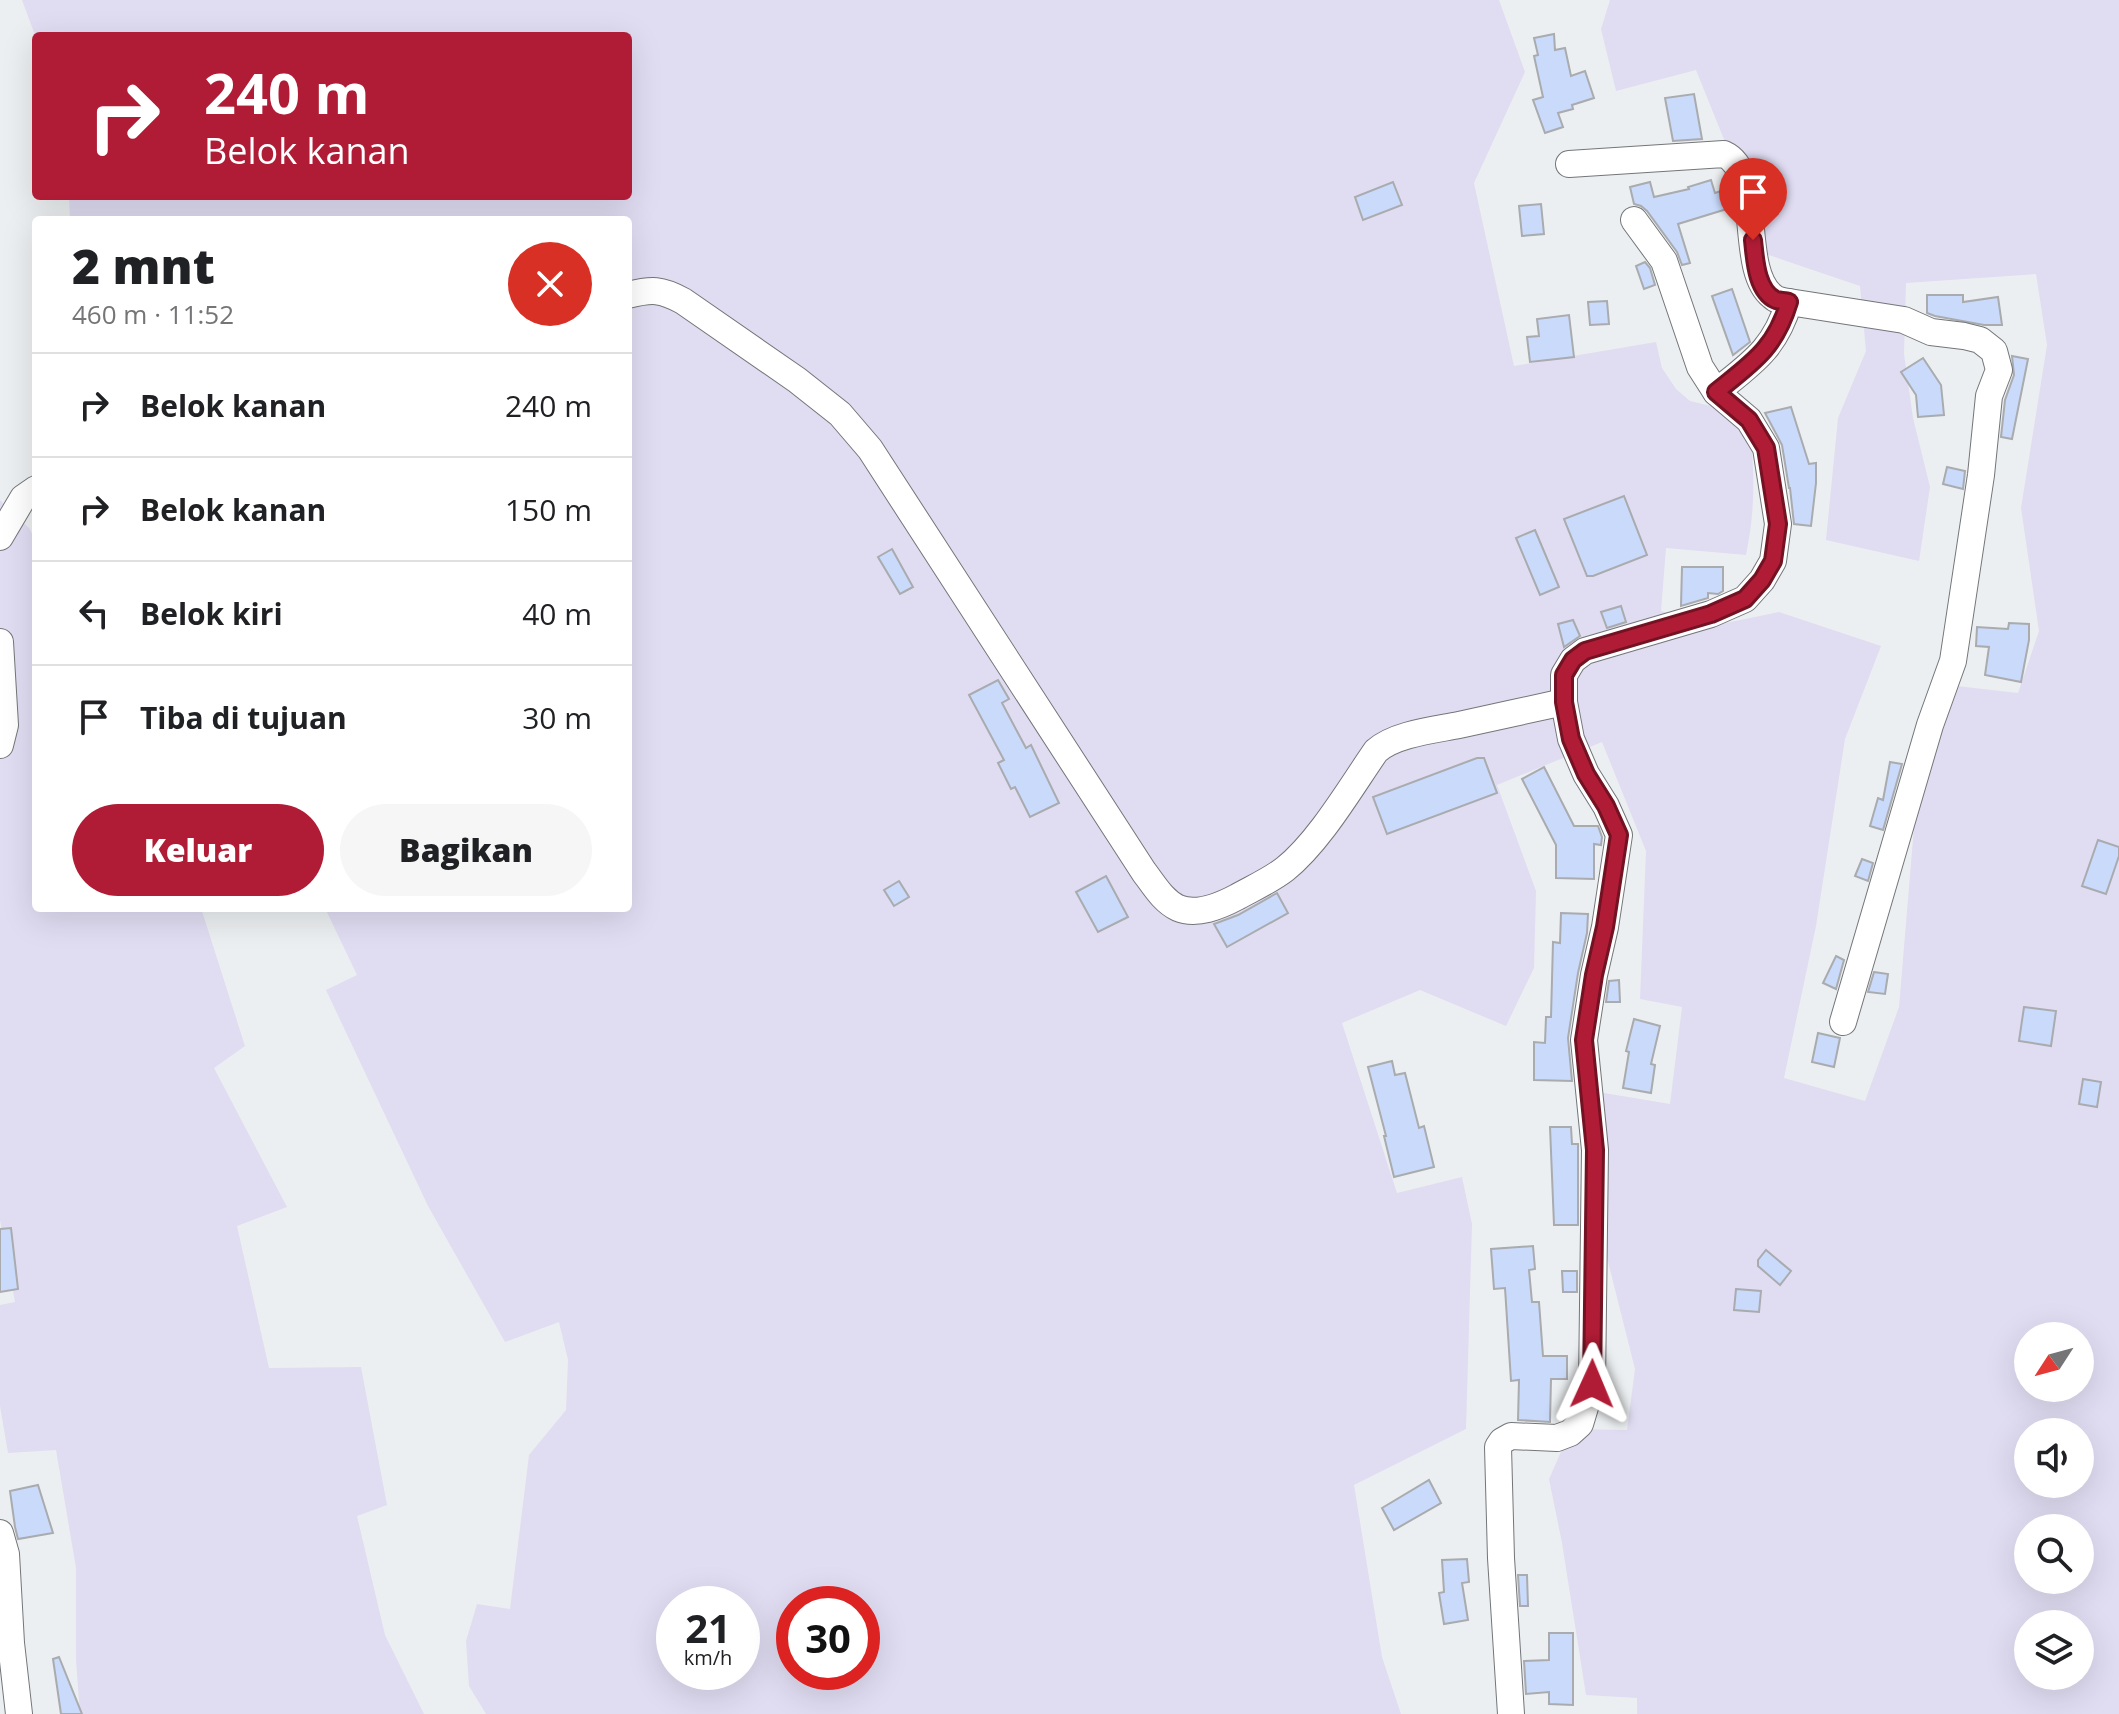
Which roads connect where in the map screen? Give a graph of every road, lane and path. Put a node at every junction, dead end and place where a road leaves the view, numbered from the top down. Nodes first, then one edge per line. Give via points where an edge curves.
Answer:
1 (1569, 164) dead end
2 (1634, 220) dead end
3 (632, 294) edge
4 (1789, 302) junction
5 (1716, 392) junction
6 (32, 492) edge
7 (0, 537) edge
8 (0, 642) edge
9 (1564, 702) junction
10 (0, 745) edge
11 (1843, 1022) dead end
12 (0, 1533) edge
13 (19, 1714) edge
14 (1511, 1714) edge

1 - 4 street via 1724,154 1733,158 1744,179 1757,270 1770,295
2 - 5 street via 1664,261 1700,367
3 - 9 street via 650,290 683,301 840,414 870,449 1144,872 1175,906 1189,911 1224,904 1287,868 1376,751 1391,741
4 - 5 street via 1782,325 1761,357
4 - 11 street via 1904,320 1931,332 1980,340 1994,351 1999,370 1989,396 1953,661
5 - 9 street via 1749,420 1766,448 1778,524 1773,561 1745,599 1585,651 1564,675
6 - 7 street
8 - 10 street via 5,725
9 - 14 street via 1571,739 1619,835 1584,1040 1595,1150 1592,1384 1580,1424 1570,1433 1557,1438 1511,1436 1498,1447
12 - 13 street

